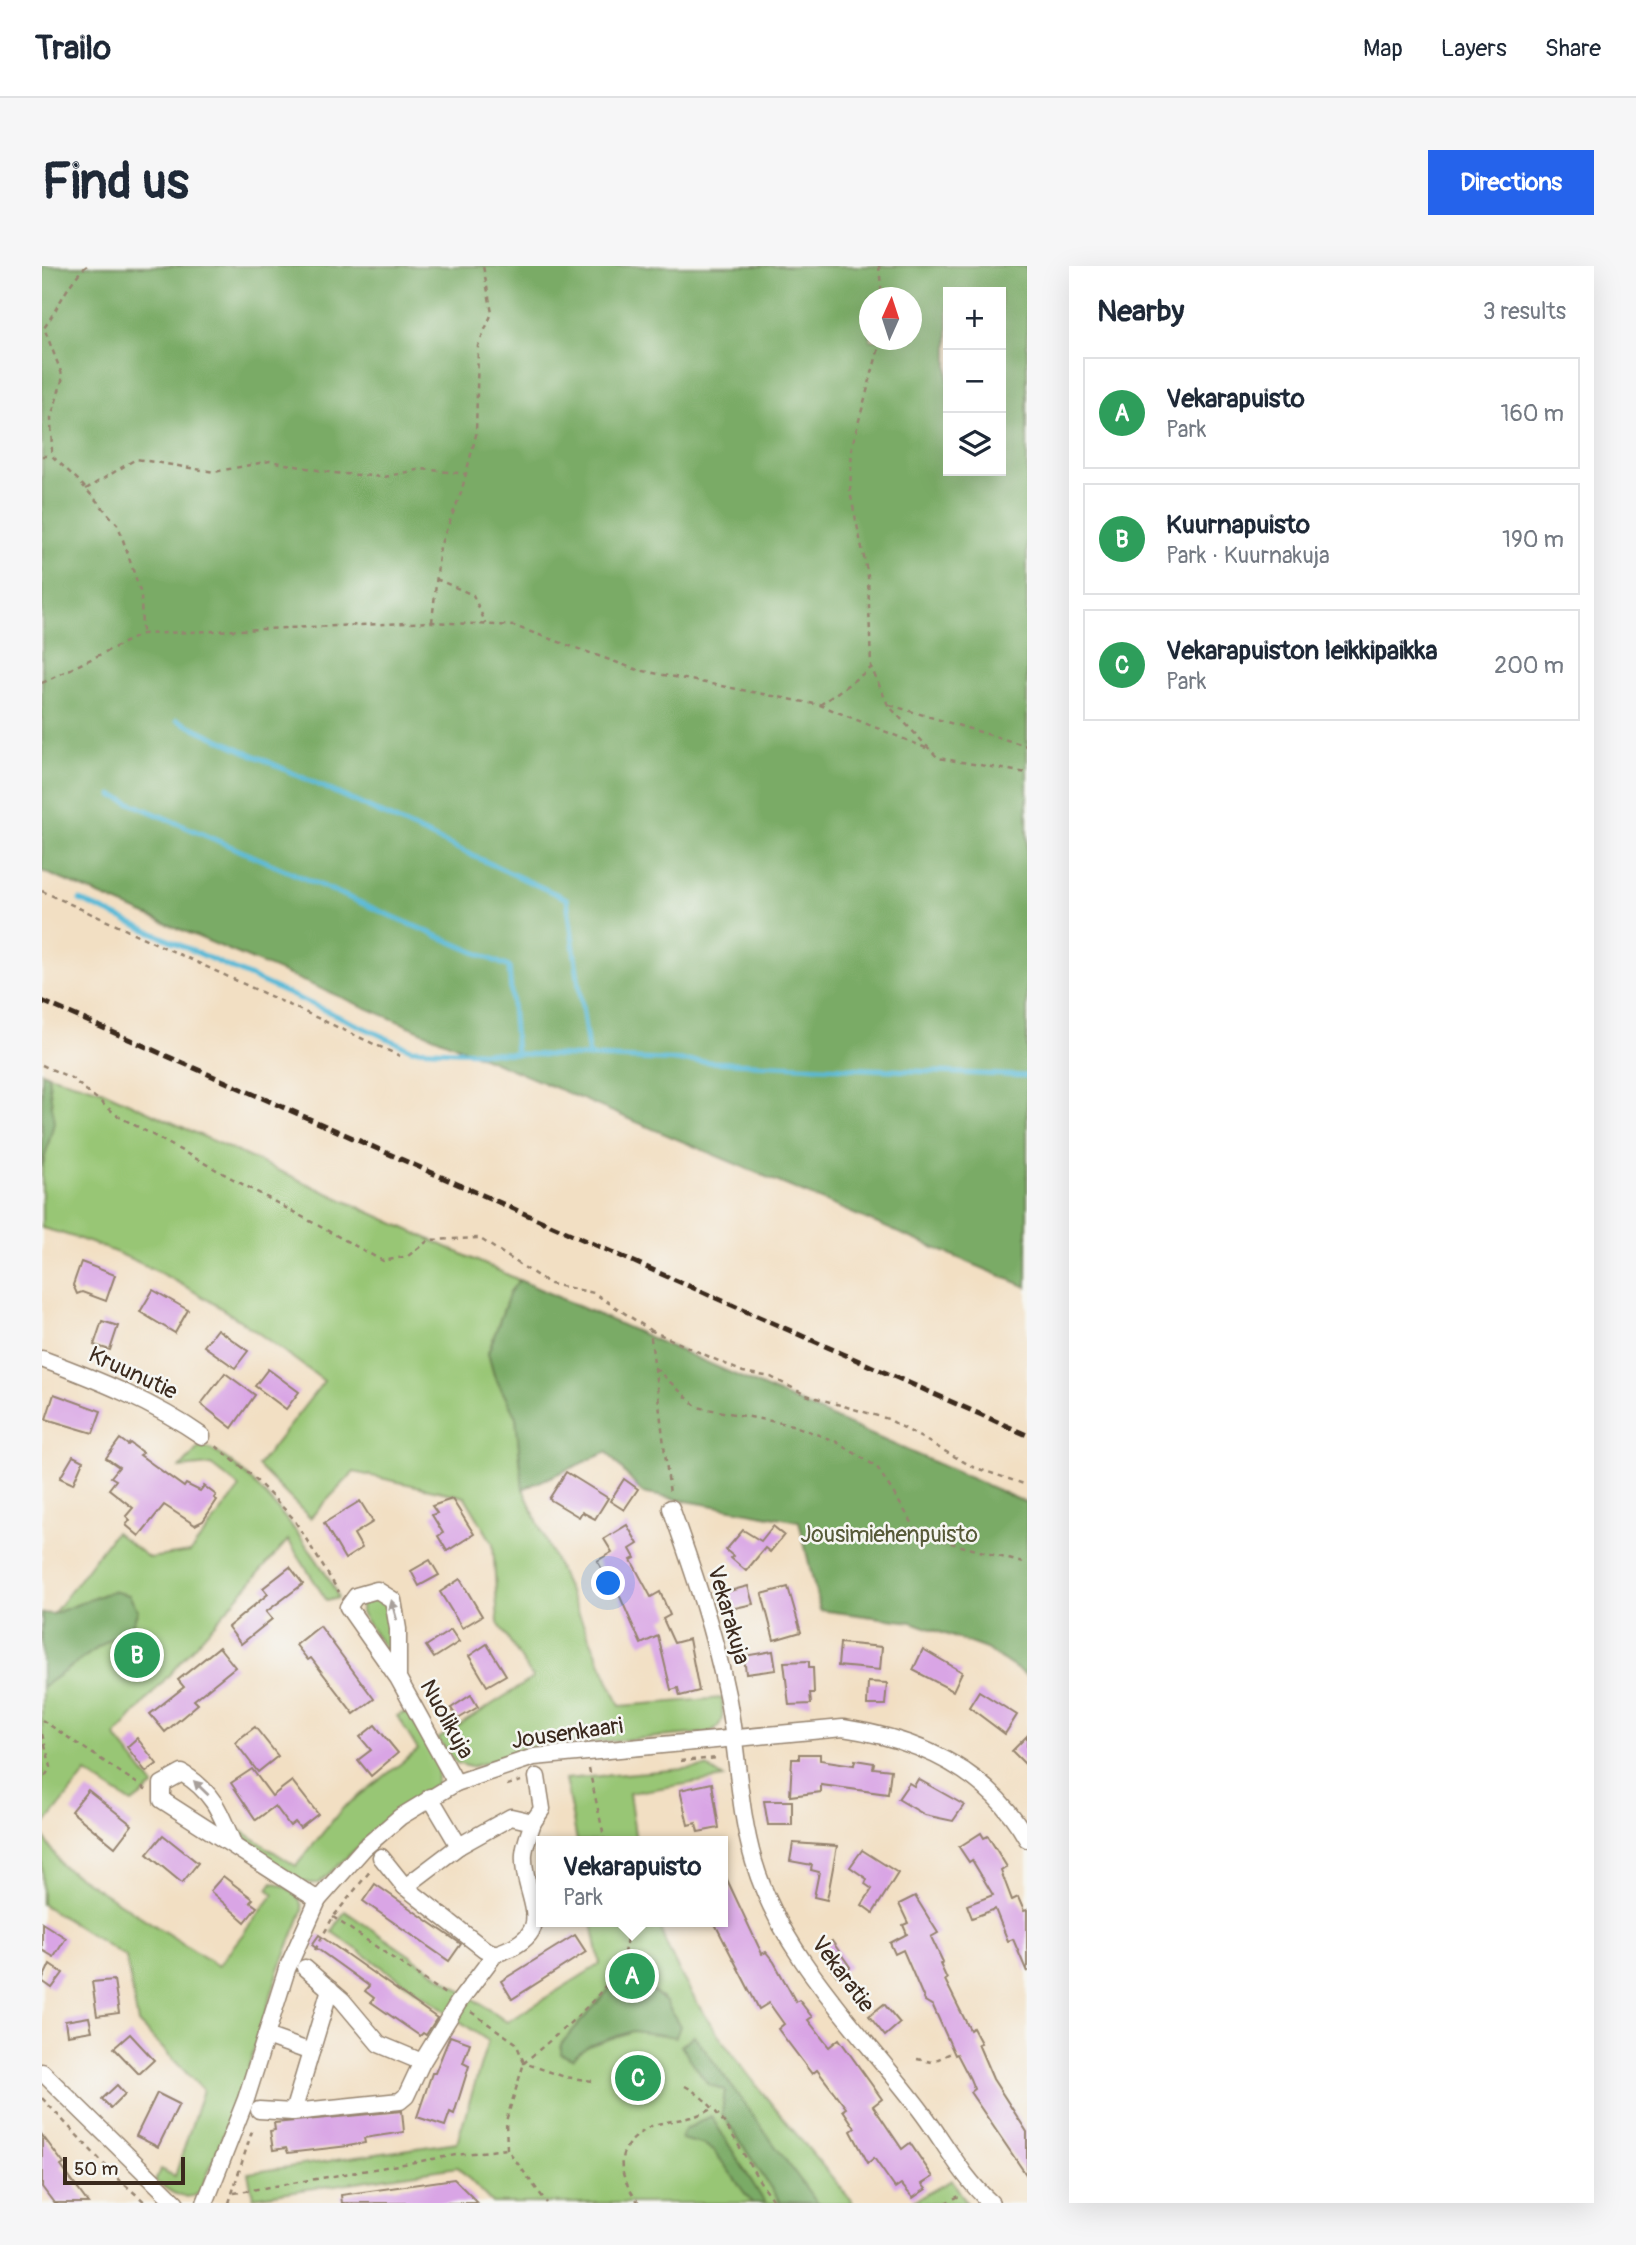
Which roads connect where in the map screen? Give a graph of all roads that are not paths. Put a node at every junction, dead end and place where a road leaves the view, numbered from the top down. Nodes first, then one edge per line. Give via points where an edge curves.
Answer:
1 (42, 1359) edge
2 (202, 1436) road end
3 (671, 1508) road end
4 (398, 1678) junction
5 (734, 1737) junction
6 (537, 1777) dead end
7 (456, 1783) junction
8 (430, 1797) junction
9 (533, 1822) junction
10 (1027, 1839) edge
11 (234, 1846) junction
12 (459, 1846) junction
13 (381, 1857) road end
14 (405, 1887) junction
15 (318, 1900) junction
16 (495, 1954) junction
17 (305, 1968) road end
18 (330, 1989) junction
19 (266, 2036) junction
20 (311, 2052) junction
21 (42, 2058) edge
22 (422, 2062) junction
23 (42, 2072) edge
24 (259, 2110) road end
25 (293, 2112) junction
26 (176, 2203) edge
27 (205, 2203) edge
28 (991, 2203) edge

1 - 2 street, Kruunutie via 158,1408
3 - 5 street, Vekarakuja via 709,1618
4 -> 4 street, Nuolikuja via 393,1600 377,1590 356,1596 348,1607
4 - 7 street, Nuolikuja
5 - 7 street, Jousenkaari via 542,1755
5 - 10 street, Jousenkaari via 843,1728 881,1733 917,1745 980,1783
5 - 28 street, Vekaratie via 748,1840 783,1930 926,2117 974,2188
6 - 9 street via 542,1808
7 - 8 street, Jousenkaari
8 - 12 street
8 - 15 street, Jousenkaari via 364,1848
9 - 12 street via 511,1817
9 - 16 street via 524,1855 533,1895 533,1927 525,1941
11 -> 11 street via 219,1809 202,1785 182,1773 162,1784 162,1800
11 - 15 street
12 - 14 street
13 - 14 street
14 - 16 street
15 - 19 street, Jousenkaari via 287,1969
16 - 22 street
17 - 18 street
18 - 20 street
18 - 22 street via 379,2045
19 - 20 street
19 - 27 street, Jousenkaari
20 - 25 street
21 - 23 street
22 - 25 street via 400,2101
23 - 26 street
24 - 25 street

